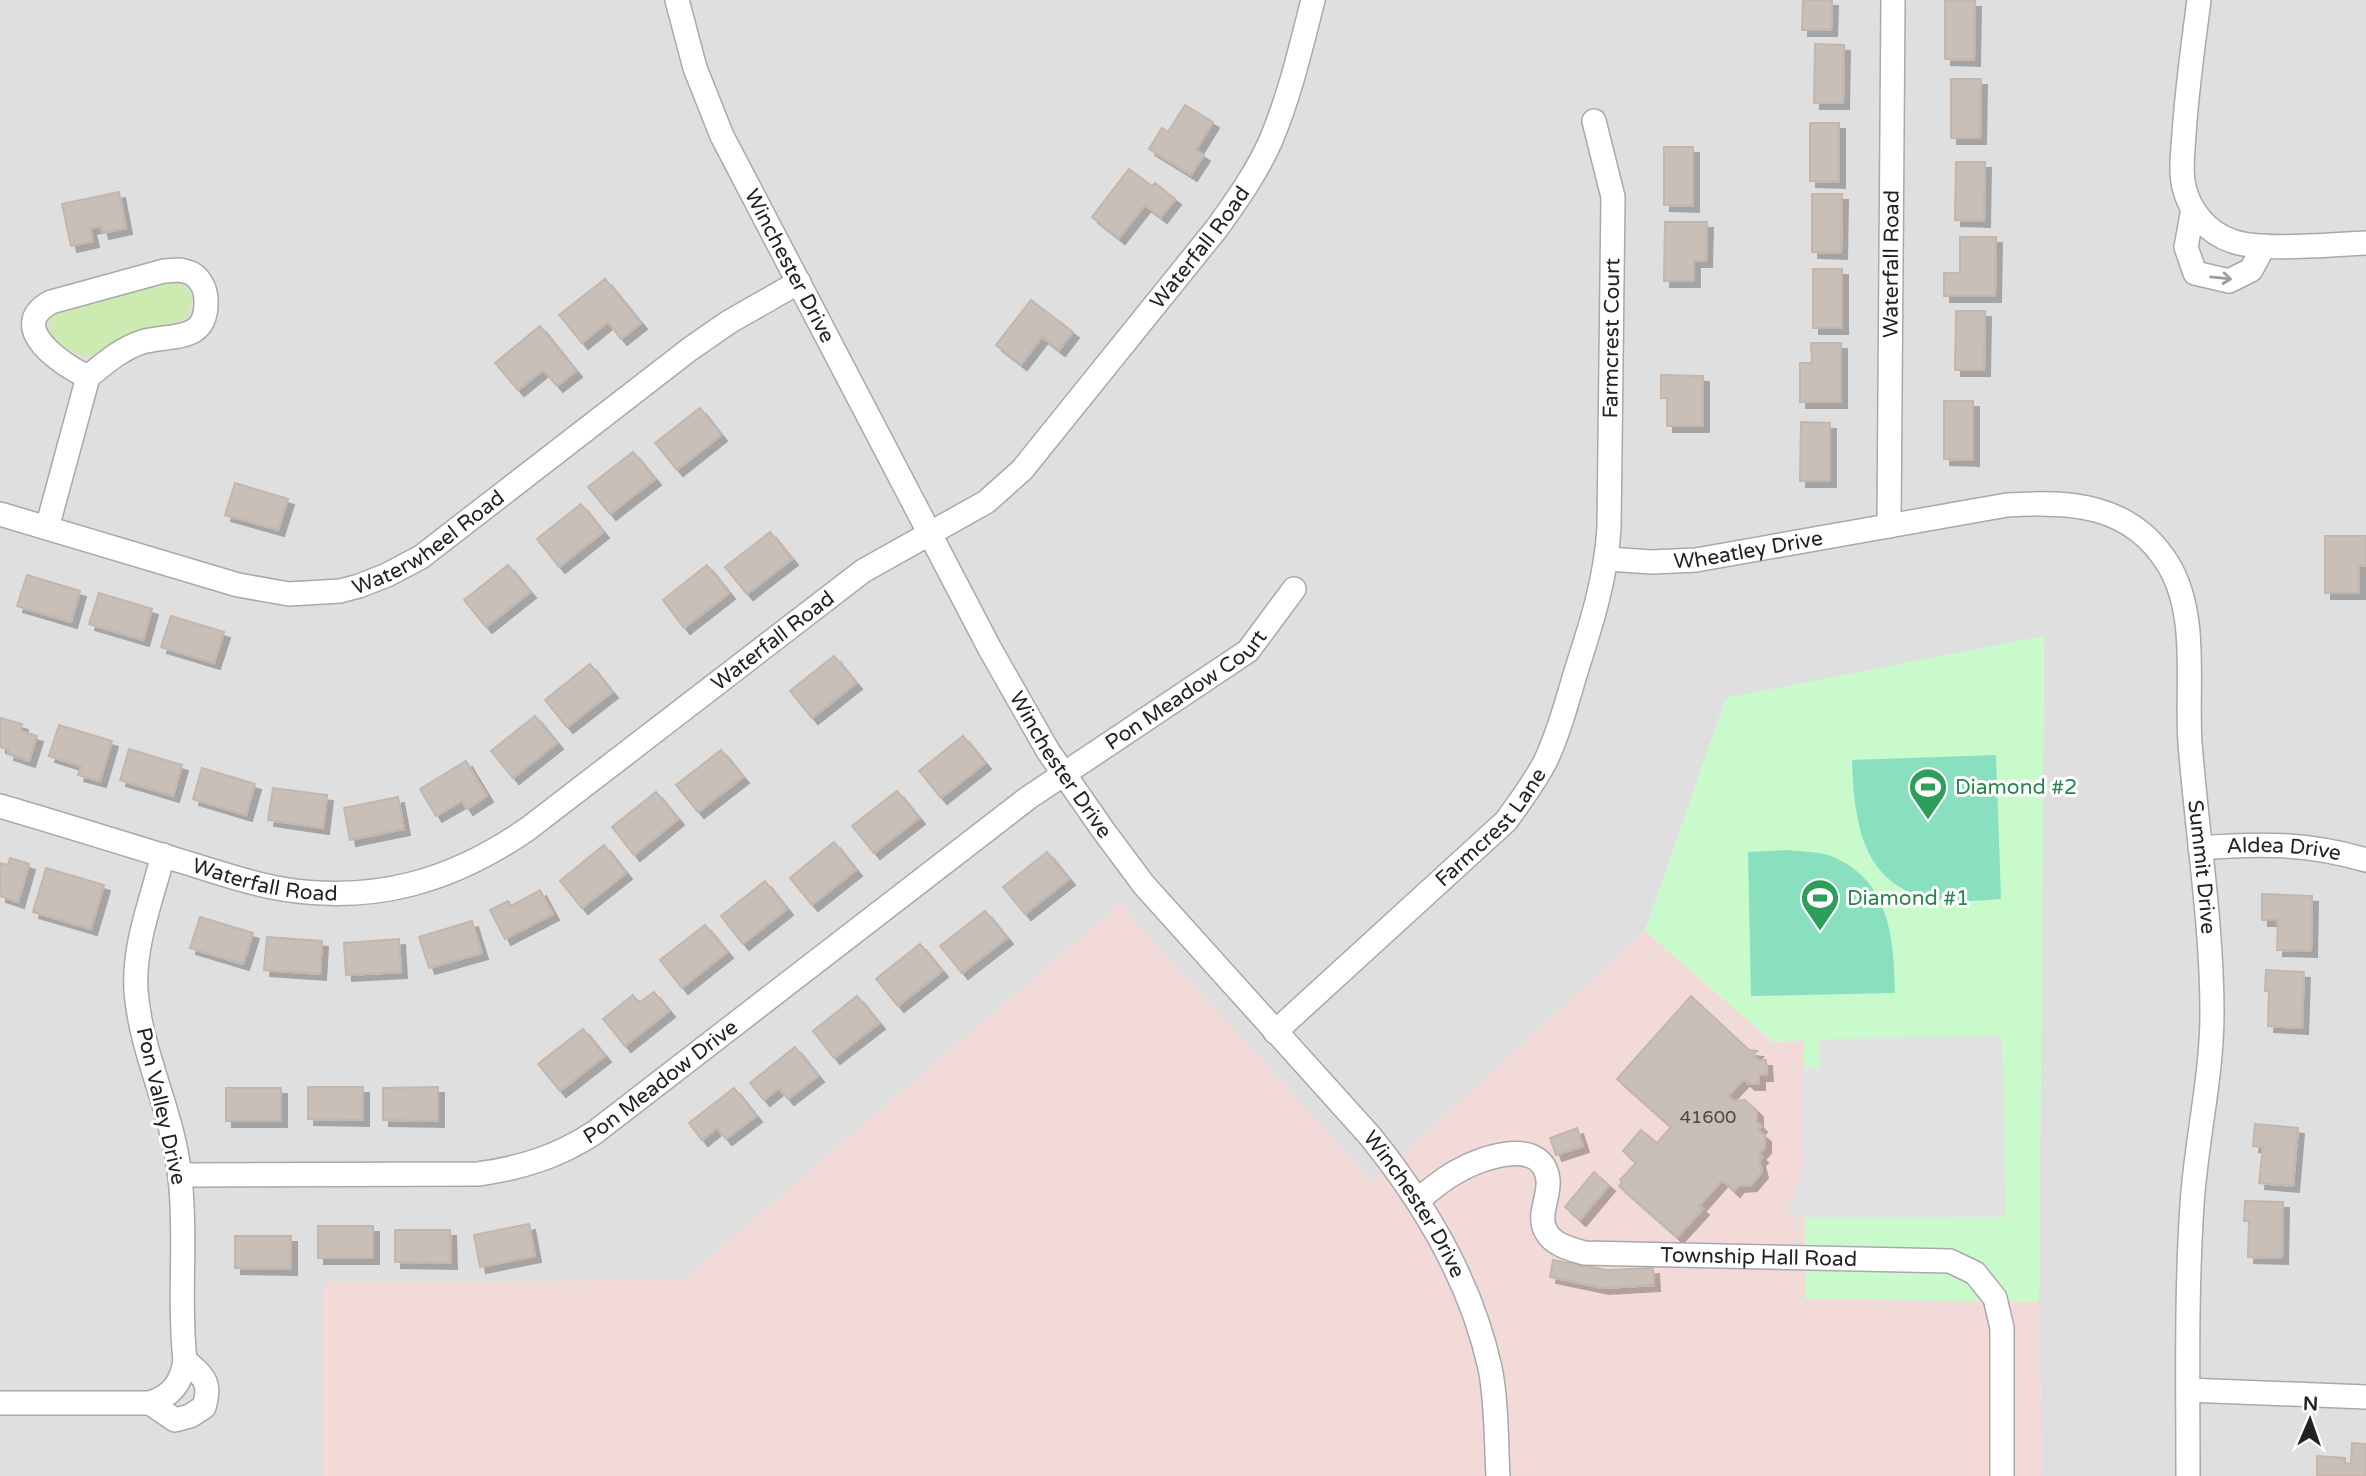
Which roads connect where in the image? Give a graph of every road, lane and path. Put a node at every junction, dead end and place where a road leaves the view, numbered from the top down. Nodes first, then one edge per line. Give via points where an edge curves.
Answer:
1 (677, 0) edge
2 (1313, 0) edge
3 (1893, 0) edge
4 (2199, 0) edge
5 (1594, 121) dead end
6 (2193, 209) junction
7 (2366, 243) edge
8 (2264, 246) junction
9 (799, 282) junction
10 (88, 377) junction
11 (0, 514) edge
12 (1889, 526) junction
13 (47, 528) junction
14 (930, 533) junction
15 (1607, 559) junction
16 (1294, 589) dead end
17 (1064, 774) junction
18 (0, 806) edge
19 (2200, 848) junction
20 (163, 855) junction
21 (2366, 860) edge
22 (1275, 1032) junction
23 (180, 1174) junction
24 (1418, 1200) junction
25 (185, 1360) junction
26 (2188, 1390) junction
27 (2366, 1397) edge
28 (0, 1403) edge
29 (150, 1403) junction
30 (1498, 1476) edge
31 (2002, 1476) edge
32 (2188, 1476) edge

1 - 9 street, Winchester Drive via 707,102
2 - 14 street, Waterfall Road via 1270,142 1217,228 1022,470 986,502
3 - 12 street, Waterfall Road
4 - 6 street via 2182,174
5 - 15 street, Farmcrest Court via 1614,197
6 - 8 street via 2222,237
6 -> 8 street via 2186,247 2195,273 2229,281 2251,270
7 - 8 street
9 - 13 street, Waterwheel Road via 690,349 421,557 359,586 311,594 260,590
9 - 14 street, Winchester Drive
10 - 10 street via 142,342 195,330 205,312 198,277 180,270 164,271 43,306 36,321 38,342
10 - 13 street
11 - 13 street, Waterwheel Road
12 - 15 street, Wheatley Drive via 1696,560
12 - 19 street, Summit Drive via 2044,503 2102,511 2129,522 2143,534 2169,566 2185,612
14 - 17 street, Winchester Drive via 990,649
14 - 20 street, Waterfall Road via 863,571 529,828 458,870 394,888 316,893 257,884
15 - 22 street, Farmcrest Lane via 1557,733 1525,796 1490,837
16 - 17 street, Pon Meadow Court via 1248,650
17 - 22 street, Winchester Drive via 1144,885
17 - 23 street, Pon Meadow Drive via 594,1133 555,1155 514,1169 478,1174
18 - 20 street, Waterfall Road
19 - 21 street, Aldea Drive via 2280,844
19 - 26 street, Summit Drive via 2212,1016 2192,1204
20 - 23 street, Pon Valley Drive via 139,944 136,991
22 - 24 street, Winchester Drive via 1370,1136
23 - 25 street, Pon Valley Drive
24 - 30 street, Winchester Drive via 1452,1260 1477,1324 1490,1370
24 - 31 street, Township Hall Road via 1461,1169 1512,1152 1541,1160 1548,1177 1543,1221 1547,1233 1562,1246 1584,1252 1950,1261 1975,1273 1995,1298 2002,1328
25 - 29 street, Pon Valley Drive via 176,1386
25 - 29 street via 206,1381 204,1407 175,1420
26 - 27 street
26 - 32 street, Summit Drive
28 - 29 street

